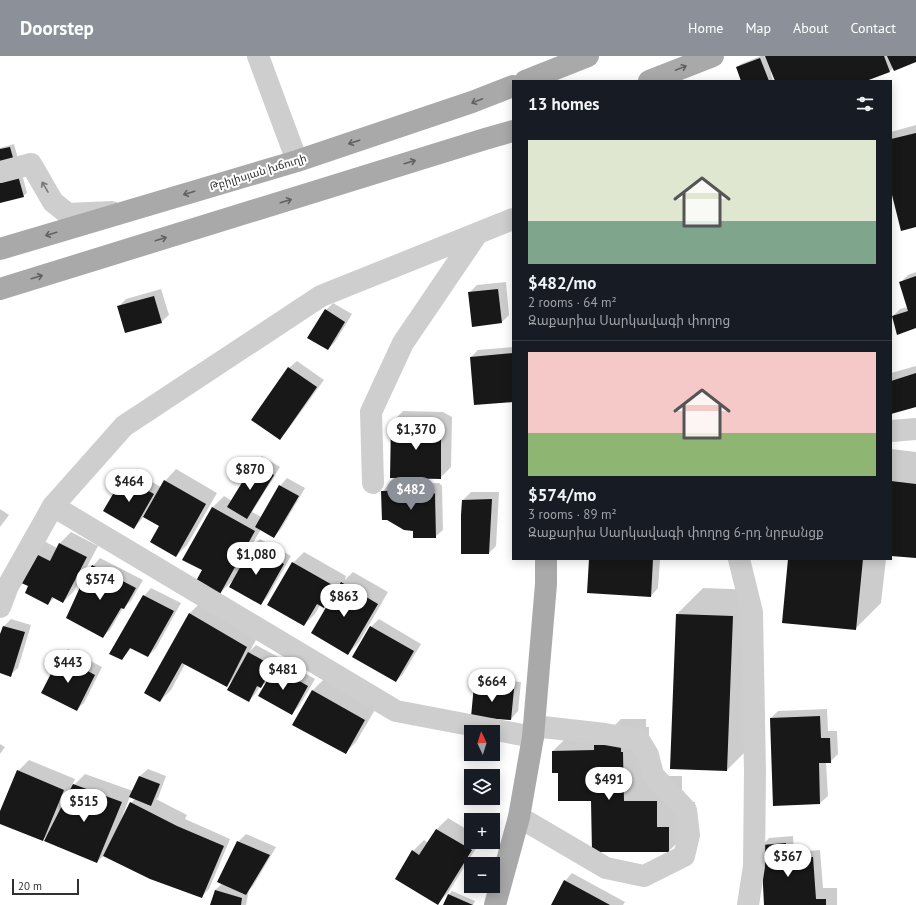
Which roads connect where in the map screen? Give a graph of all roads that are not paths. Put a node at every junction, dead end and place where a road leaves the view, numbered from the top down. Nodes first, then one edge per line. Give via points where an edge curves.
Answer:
1 (258, 56) edge
2 (588, 56) edge
3 (713, 56) edge
4 (537, 79) edge
5 (652, 80) edge
6 (512, 86) edge
7 (512, 131) edge
8 (297, 161) junction
9 (0, 172) edge
10 (127, 212) junction
11 (512, 219) edge
12 (476, 234) junction
13 (0, 249) edge
14 (0, 289) edge
15 (916, 429) edge
16 (892, 431) edge
17 (373, 483) dead end
18 (53, 506) junction
19 (546, 560) edge
20 (739, 560) edge
21 (0, 607) edge
22 (534, 731) junction
23 (519, 817) junction
24 (495, 905) edge
25 (748, 905) edge

1 - 8 street
2 - 4 main road
5 -> 3 main road
6 -> 8 main road, Թբիլիսյան խճուղի
14 -> 7 main road
8 -> 10 main road, Թբիլիսյան խճուղի
10 -> 9 street via 68,214 53,202 31,164
10 -> 13 main road, Թբիլիսյան խճուղի
11 - 12 street
12 - 17 street via 403,343 371,412
12 - 18 street via 321,296 124,426
15 - 16 street
18 - 21 street via 8,586
18 - 22 street via 396,711
19 - 22 main road
20 - 25 street via 752,612 754,866
22 - 23 main road
22 - 23 street via 605,734 639,740 648,755 653,775 686,810 689,835 684,856 644,876 606,868
23 - 24 main road

